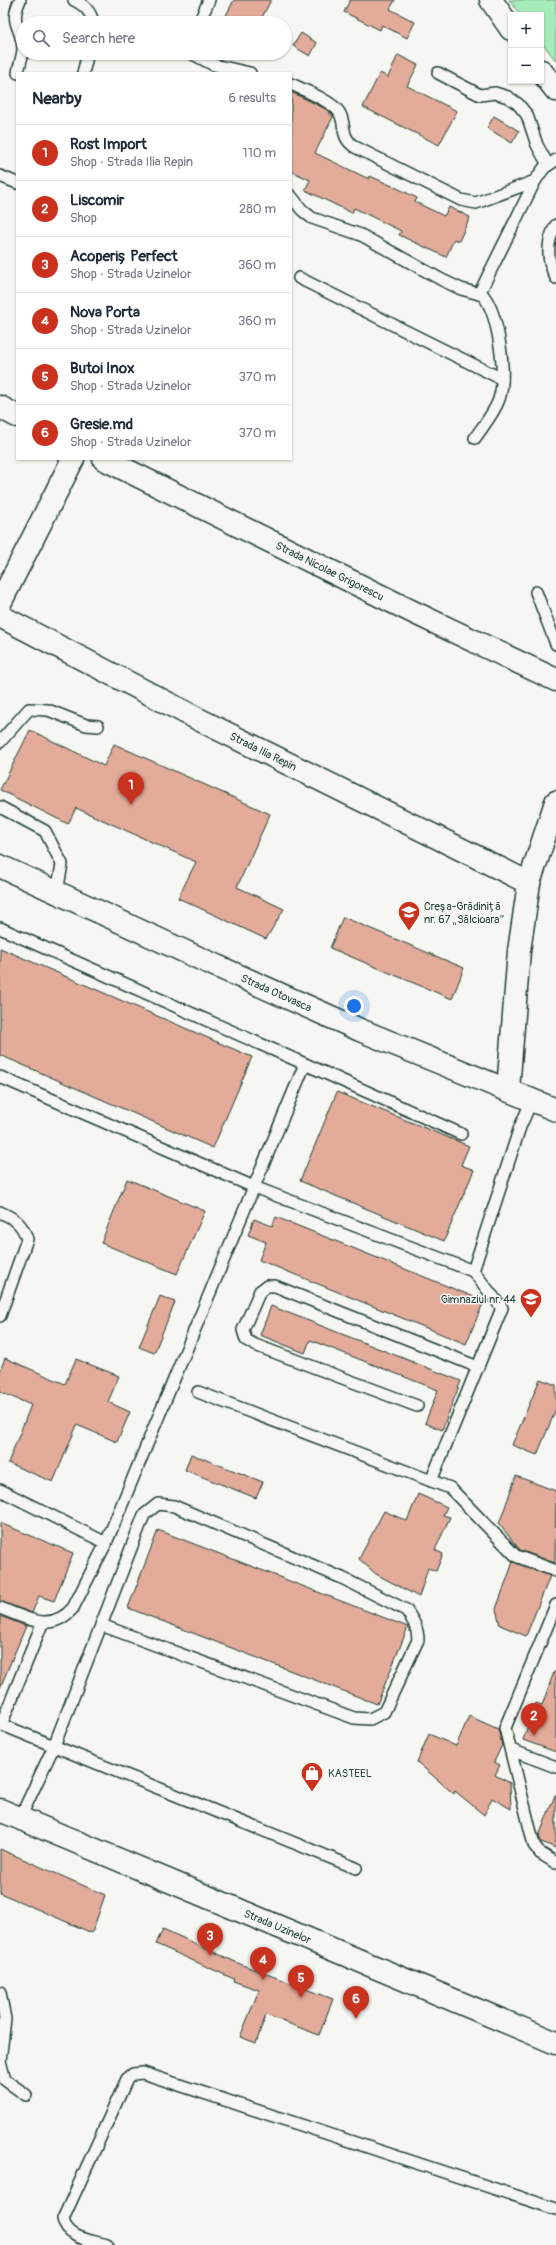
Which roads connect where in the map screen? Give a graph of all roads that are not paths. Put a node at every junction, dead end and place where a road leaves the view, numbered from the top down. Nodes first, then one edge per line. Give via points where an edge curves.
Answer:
1 (20, 0) edge
2 (74, 0) edge
3 (209, 0) edge
4 (491, 0) edge
5 (91, 16) edge
6 (201, 16) edge
7 (16, 23) edge
8 (508, 25) edge
9 (21, 60) edge
10 (86, 60) edge
11 (200, 60) edge
12 (212, 69) edge
13 (18, 72) edge
14 (83, 72) edge
15 (240, 72) edge
16 (438, 73) dead end
17 (544, 75) edge
18 (292, 85) edge
19 (556, 90) edge
20 (552, 163) edge
21 (0, 176) edge
22 (535, 180) junction
23 (16, 183) edge
24 (292, 197) edge
25 (556, 225) edge
26 (299, 278) dead end
27 (556, 278) edge
28 (479, 294) junction
29 (502, 379) junction
30 (0, 407) edge
31 (16, 415) edge
32 (475, 438) dead end
33 (72, 460) edge
34 (106, 460) edge
35 (536, 592) dead end
36 (0, 603) edge
37 (0, 616) edge
38 (556, 644) edge
39 (556, 680) edge
40 (98, 726) dead end
41 (0, 742) edge
42 (556, 802) edge
43 (0, 807) edge
44 (0, 866) edge
45 (529, 883) junction
46 (56, 892) junction
47 (0, 928) edge
48 (305, 1064) junction
49 (0, 1077) edge
50 (508, 1090) junction
51 (532, 1100) junction
52 (556, 1110) edge
53 (461, 1134) dead end
54 (254, 1187) junction
55 (0, 1212) edge
56 (473, 1271) junction
57 (0, 1316) edge
58 (478, 1367) junction
59 (198, 1392) dead end
60 (417, 1406) dead end
61 (431, 1482) junction
62 (0, 1490) edge
63 (106, 1543) junction
64 (556, 1571) edge
65 (556, 1605) edge
66 (0, 1608) edge
67 (42, 1624) junction
68 (101, 1625) junction
69 (1, 1724) edge
70 (54, 1746) junction
71 (511, 1750) junction
72 (556, 1767) edge
73 (0, 1810) edge
74 (20, 1818) junction
75 (556, 1863) edge
76 (356, 1868) dead end
77 (0, 1992) edge
78 (554, 2041) edge
79 (26, 2095) dead end
80 (556, 2209) edge
81 (107, 2245) edge

1 - 7 lane via 15,12
2 - 5 lane via 85,6
3 - 6 lane
4 - 8 street
9 - 13 lane
10 - 14 lane
11 - 12 lane
12 - 15 lane
16 - 20 lane via 480,95 496,93 518,104 527,115 537,145
17 - 19 street
18 - 22 lane via 336,108 341,116 348,142 355,147 461,200 476,203
20 - 22 lane
21 - 23 lane
22 - 28 lane
24 - 28 lane via 312,218 361,235 442,280
25 - 27 lane via 551,233 549,247 550,266
26 - 29 lane
28 - 29 lane via 483,295 491,308 500,348
29 - 32 lane via 499,401
30 - 31 street
33 - 36 street
34 - 39 street, Strada Nicolae Grigorescu
35 - 38 lane
37 - 45 street, Strada Ilia Repin via 200,720
40 - 41 lane via 86,725 48,710 29,710
42 - 45 street
43 - 46 lane via 46,831 62,864
44 - 46 street, Strada Otovasca
45 - 50 street via 519,951
46 - 50 street, Strada Otovasca via 360,1030
47 - 48 lane
48 - 53 lane
48 - 54 lane
49 - 54 lane
50 - 51 street, Strada Otovasca
51 - 52 street, Strada Otovasca
51 - 56 lane via 520,1127
54 - 56 lane
54 - 63 lane
55 - 57 lane via 16,1219 23,1227 27,1239
56 - 58 lane via 502,1308
58 - 60 lane via 275,1286 267,1286 260,1290 243,1330 246,1340
58 - 61 lane
59 - 61 lane
61 - 64 lane via 450,1488 516,1556
62 - 63 lane
63 - 67 lane via 73,1608 65,1617
65 - 71 lane via 505,1728
66 - 67 lane
67 - 69 lane
68 - 68 lane via 354,1718 370,1719 384,1712 418,1640 415,1625 406,1610 342,1578 174,1506 158,1504 144,1515
68 - 70 lane
69 - 70 lane
70 - 74 lane
70 - 76 lane
71 - 72 lane
71 - 75 lane via 536,1850
73 - 74 street, Strada Uzinelor
74 - 78 street, Strada Uzinelor
77 - 79 lane via 5,2019 0,2060 4,2080
80 - 81 lane via 151,2076 133,2074 127,2079 64,2219 65,2228 73,2235

